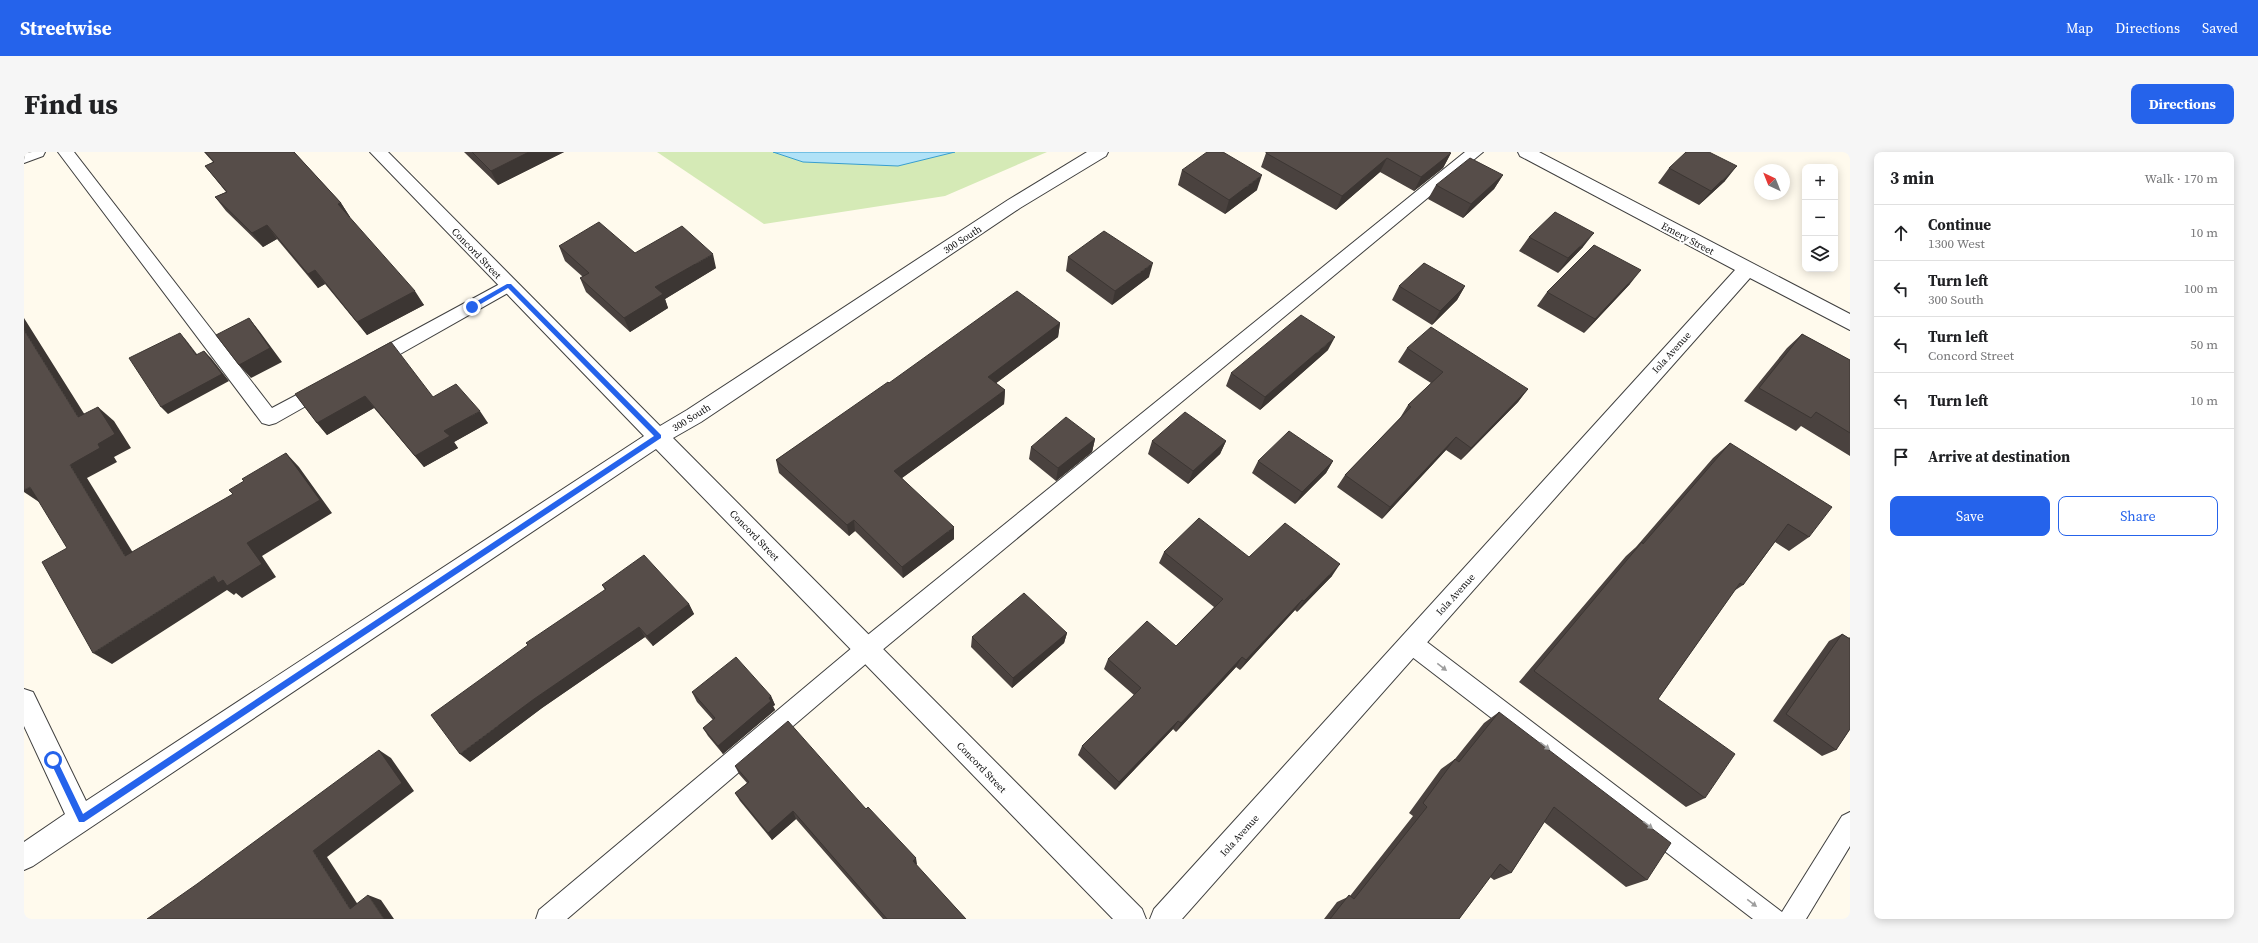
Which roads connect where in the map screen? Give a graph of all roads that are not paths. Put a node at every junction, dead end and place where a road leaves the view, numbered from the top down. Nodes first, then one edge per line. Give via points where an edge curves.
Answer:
1 (37, 152) edge
2 (66, 152) edge
3 (378, 152) edge
4 (1100, 152) edge
5 (1475, 152) edge
6 (1526, 152) edge
7 (24, 157) edge
8 (1747, 269) junction
9 (509, 285) junction
10 (1850, 323) edge
11 (360, 368) edge
12 (339, 379) edge
13 (658, 437) junction
14 (1411, 643) junction
15 (867, 649) junction
16 (24, 700) edge
17 (82, 819) junction
18 (1850, 824) edge
19 (24, 857) edge
20 (548, 919) edge
21 (1132, 919) edge
22 (1164, 919) edge
23 (1773, 919) edge
24 (1792, 919) edge

1 - 7 street
2 - 12 lane via 269,418
3 - 9 street, Concord Street
4 - 13 street, 300 South via 1014,204 694,416
5 - 15 lane
6 - 8 street, Emery Street
8 - 10 street, Emery Street
8 - 14 street, Iola Avenue
9 - 11 lane
9 - 13 street, Concord Street
13 - 15 street, Concord Street
13 - 17 street, 300 South
14 - 22 street, Iola Avenue
14 -> 23 lane
15 - 20 lane
15 - 21 street, Concord Street
16 - 17 street
17 - 19 street, 300 South
18 - 24 lane

